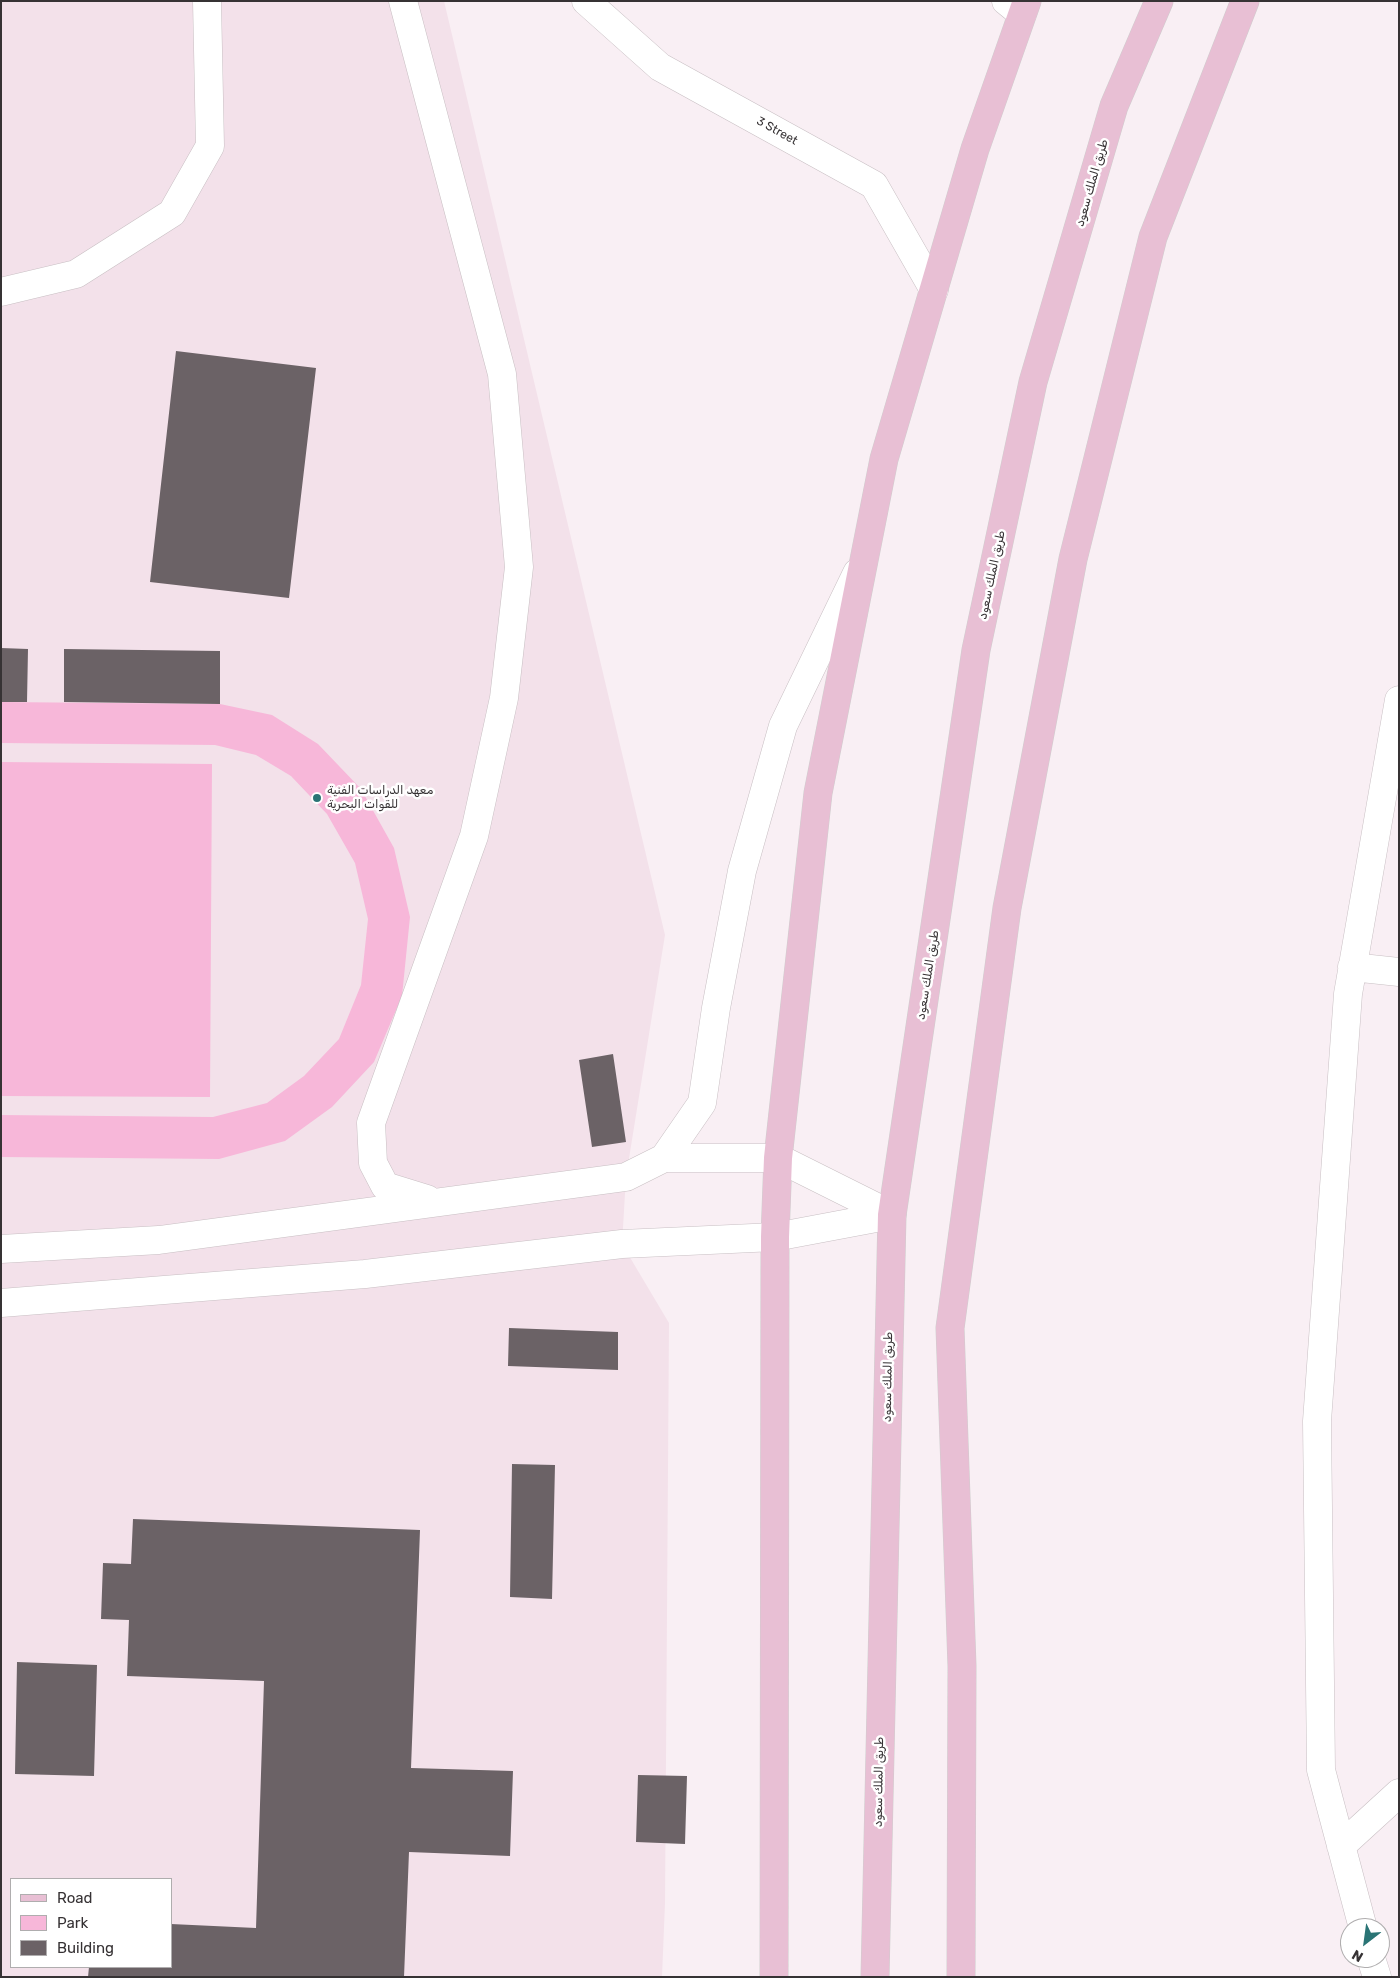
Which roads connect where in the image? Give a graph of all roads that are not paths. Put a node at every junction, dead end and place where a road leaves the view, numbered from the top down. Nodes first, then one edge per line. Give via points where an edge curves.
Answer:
1 (207, 1) edge
2 (403, 1) edge
3 (586, 1) edge
4 (1159, 1) edge
5 (1245, 1) edge
6 (1019, 5) edge
7 (934, 290) junction
8 (1, 292) edge
9 (865, 558) junction
10 (1399, 700) edge
11 (1352, 967) junction
12 (1399, 972) edge
13 (664, 1158) junction
14 (778, 1158) junction
15 (436, 1202) junction
16 (892, 1215) junction
17 (775, 1236) junction
18 (1, 1249) edge
19 (1, 1303) edge
20 (1399, 1793) edge
21 (1341, 1846) junction
22 (1360, 1918) edge
23 (774, 1977) edge
24 (875, 1977) edge
25 (961, 1977) edge

1 - 8 street via 210,146 172,213 76,274
2 - 15 street via 502,374 520,567 504,698 474,836 371,1122 373,1163 385,1186
3 - 7 street, 3 Street via 660,67 874,185
4 - 16 main road, طريق الملك سعود via 1114,106 1033,382 976,650
5 - 25 main road via 1153,237 1073,559 1007,908 950,1328 962,1666
6 - 7 main road
7 - 9 main road via 884,459
9 - 13 street via 782,726 742,871 702,1103
9 - 14 main road via 818,793
10 - 11 street
11 - 12 street
11 - 21 street via 1317,1421 1321,1770
13 - 14 street
13 - 15 street via 626,1177
14 - 16 street
14 - 17 main road
15 - 18 street via 159,1240
16 - 17 street
16 - 24 main road, طريق الملك سعود
17 - 19 street via 622,1244 365,1274
17 - 23 main road
20 - 21 street
21 - 22 street

